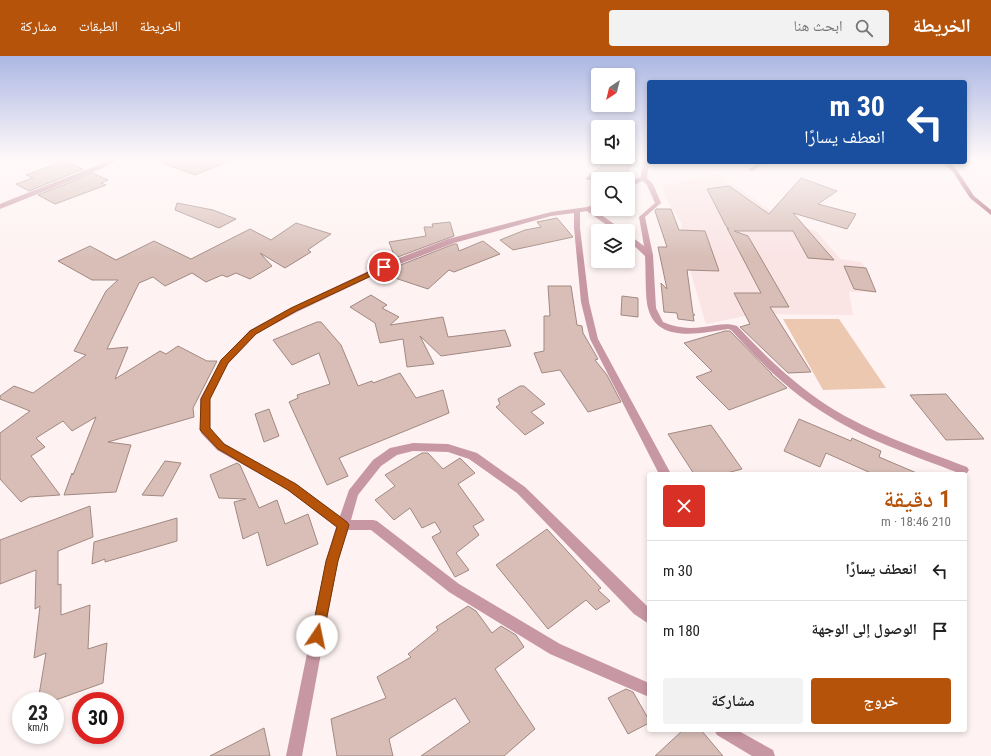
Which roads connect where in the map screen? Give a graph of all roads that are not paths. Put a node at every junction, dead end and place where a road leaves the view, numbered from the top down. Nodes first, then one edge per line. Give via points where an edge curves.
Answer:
1 (33, 193) edge
2 (654, 193) edge
3 (970, 193) edge
4 (0, 207) edge
5 (591, 208) edge
6 (588, 210) junction
7 (577, 211) junction
8 (991, 213) edge
9 (609, 224) edge
10 (635, 242) edge
11 (649, 255) junction
12 (963, 470) dead end
13 (664, 472) edge
14 (343, 525) junction
15 (647, 616) edge
16 (647, 689) edge
17 (725, 732) edge
18 (294, 756) edge
19 (767, 756) edge

1 - 4 street
2 - 11 street via 658,203 642,217
3 - 8 street
5 - 6 street
6 - 7 street
6 - 9 street
7 - 13 street via 585,302 594,339
7 - 14 street via 551,214 451,241 384,267 253,332 224,362 205,399 205,430 221,447 292,487
10 - 11 street
11 - 12 street via 652,308 660,324 691,332 730,326 774,370 839,418
14 - 15 street via 353,493 377,463 394,451 413,447 448,448 473,456 521,490
14 - 16 street via 373,525 454,588 548,645
14 - 18 street via 332,561
17 - 19 street

